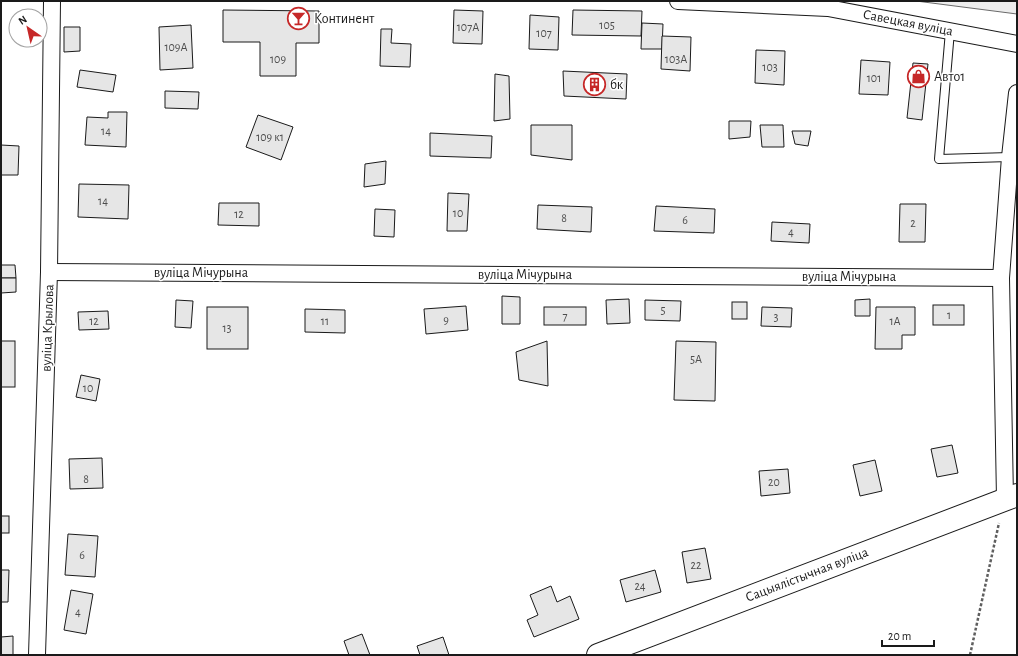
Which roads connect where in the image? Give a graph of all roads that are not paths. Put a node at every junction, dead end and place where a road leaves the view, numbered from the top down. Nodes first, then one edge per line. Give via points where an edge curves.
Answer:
1 (52, 1) edge
2 (678, 1) edge
3 (950, 31) junction
4 (1017, 44) edge
5 (1017, 93) edge
6 (1010, 157) junction
7 (50, 272) junction
8 (1001, 278) junction
9 (1006, 498) edge
10 (37, 655) edge
11 (598, 655) edge

1 - 7 street, вуліца Крылова
2 - 3 street, Савецкая вуліца via 828,8
3 - 4 street, Савецкая вуліца
3 - 6 lane via 939,159
5 - 6 street
6 - 8 street
7 - 8 street, вуліца Мічурына
7 - 10 street, вуліца Крылова
8 - 9 street
9 - 11 main road, Сацыялістычная вуліца

